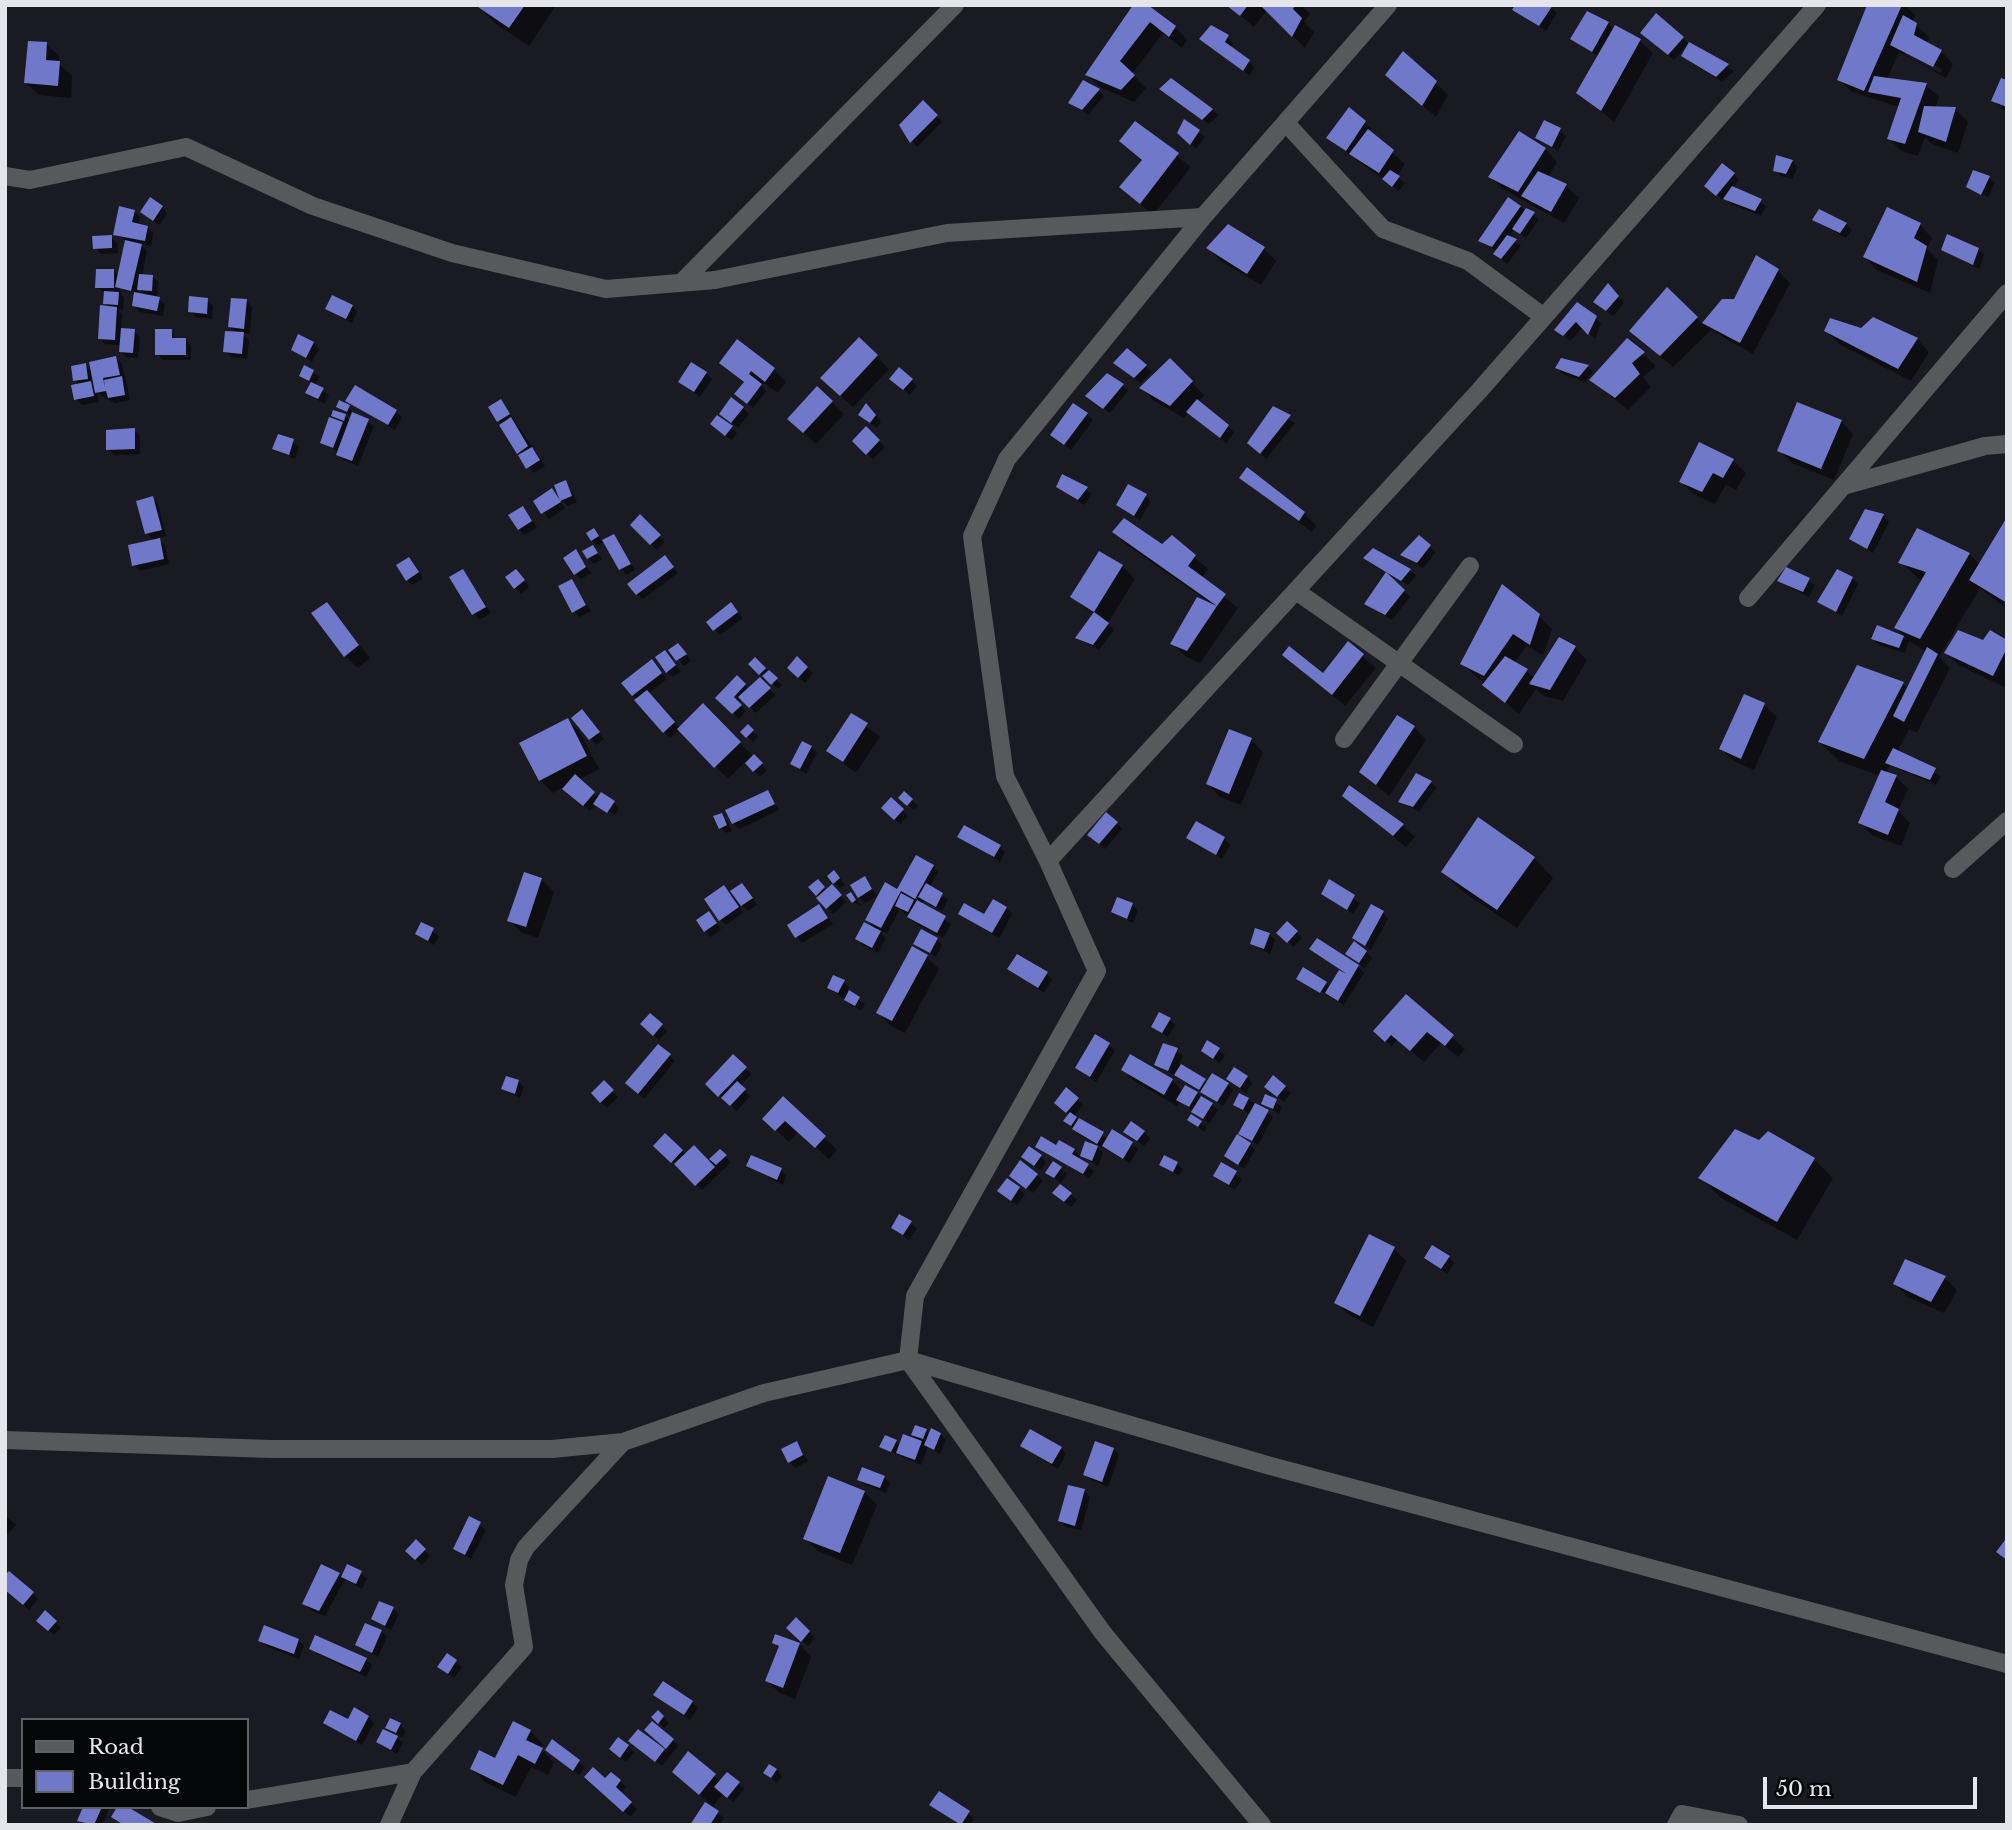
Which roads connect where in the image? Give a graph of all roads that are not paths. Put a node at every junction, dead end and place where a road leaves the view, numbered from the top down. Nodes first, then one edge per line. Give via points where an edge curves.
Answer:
1 (955, 5) edge
2 (1388, 5) edge
3 (1817, 5) edge
4 (1286, 123) junction
5 (5, 176) edge
6 (1203, 217) junction
7 (681, 283) junction
8 (2007, 293) edge
9 (1544, 317) junction
10 (2007, 444) edge
11 (1843, 486) junction
12 (1470, 566) dead end
13 (1296, 591) junction
14 (1748, 598) dead end
15 (1399, 663) junction
16 (1343, 738) dead end
17 (1514, 744) dead end
18 (2007, 821) edge
19 (1048, 861) junction
20 (1954, 869) dead end
21 (908, 1360) junction
22 (5, 1440) edge
23 (623, 1442) junction
24 (2007, 1664) edge
25 (413, 1772) junction
26 (248, 1800) edge
27 (166, 1809) edge
28 (197, 1809) edge
29 (389, 1825) edge
30 (1262, 1825) edge
31 (1676, 1825) edge
32 (1739, 1825) edge

1 - 7 street
2 - 4 street
3 - 9 street
4 - 6 street
4 - 9 street via 1383,229 1468,261
5 - 7 street via 30,180 186,147 313,205 453,253 606,289
6 - 7 street via 947,233
6 - 19 street via 1007,459 972,536 1005,776
8 - 11 street
9 - 13 street
10 - 11 street via 1985,446
11 - 14 street
12 - 15 street
13 - 15 street
13 - 19 street
15 - 16 street
15 - 17 street
18 - 20 street
19 - 21 street via 1097,971 915,1296
21 - 23 street via 764,1393
21 - 24 street via 1266,1465
21 - 30 street via 1102,1633
22 - 23 street via 271,1449 552,1449
23 - 25 street via 519,1560 514,1585 524,1647
25 - 26 street
25 - 29 street
27 - 28 street via 178,1813
31 - 32 street via 1682,1814

